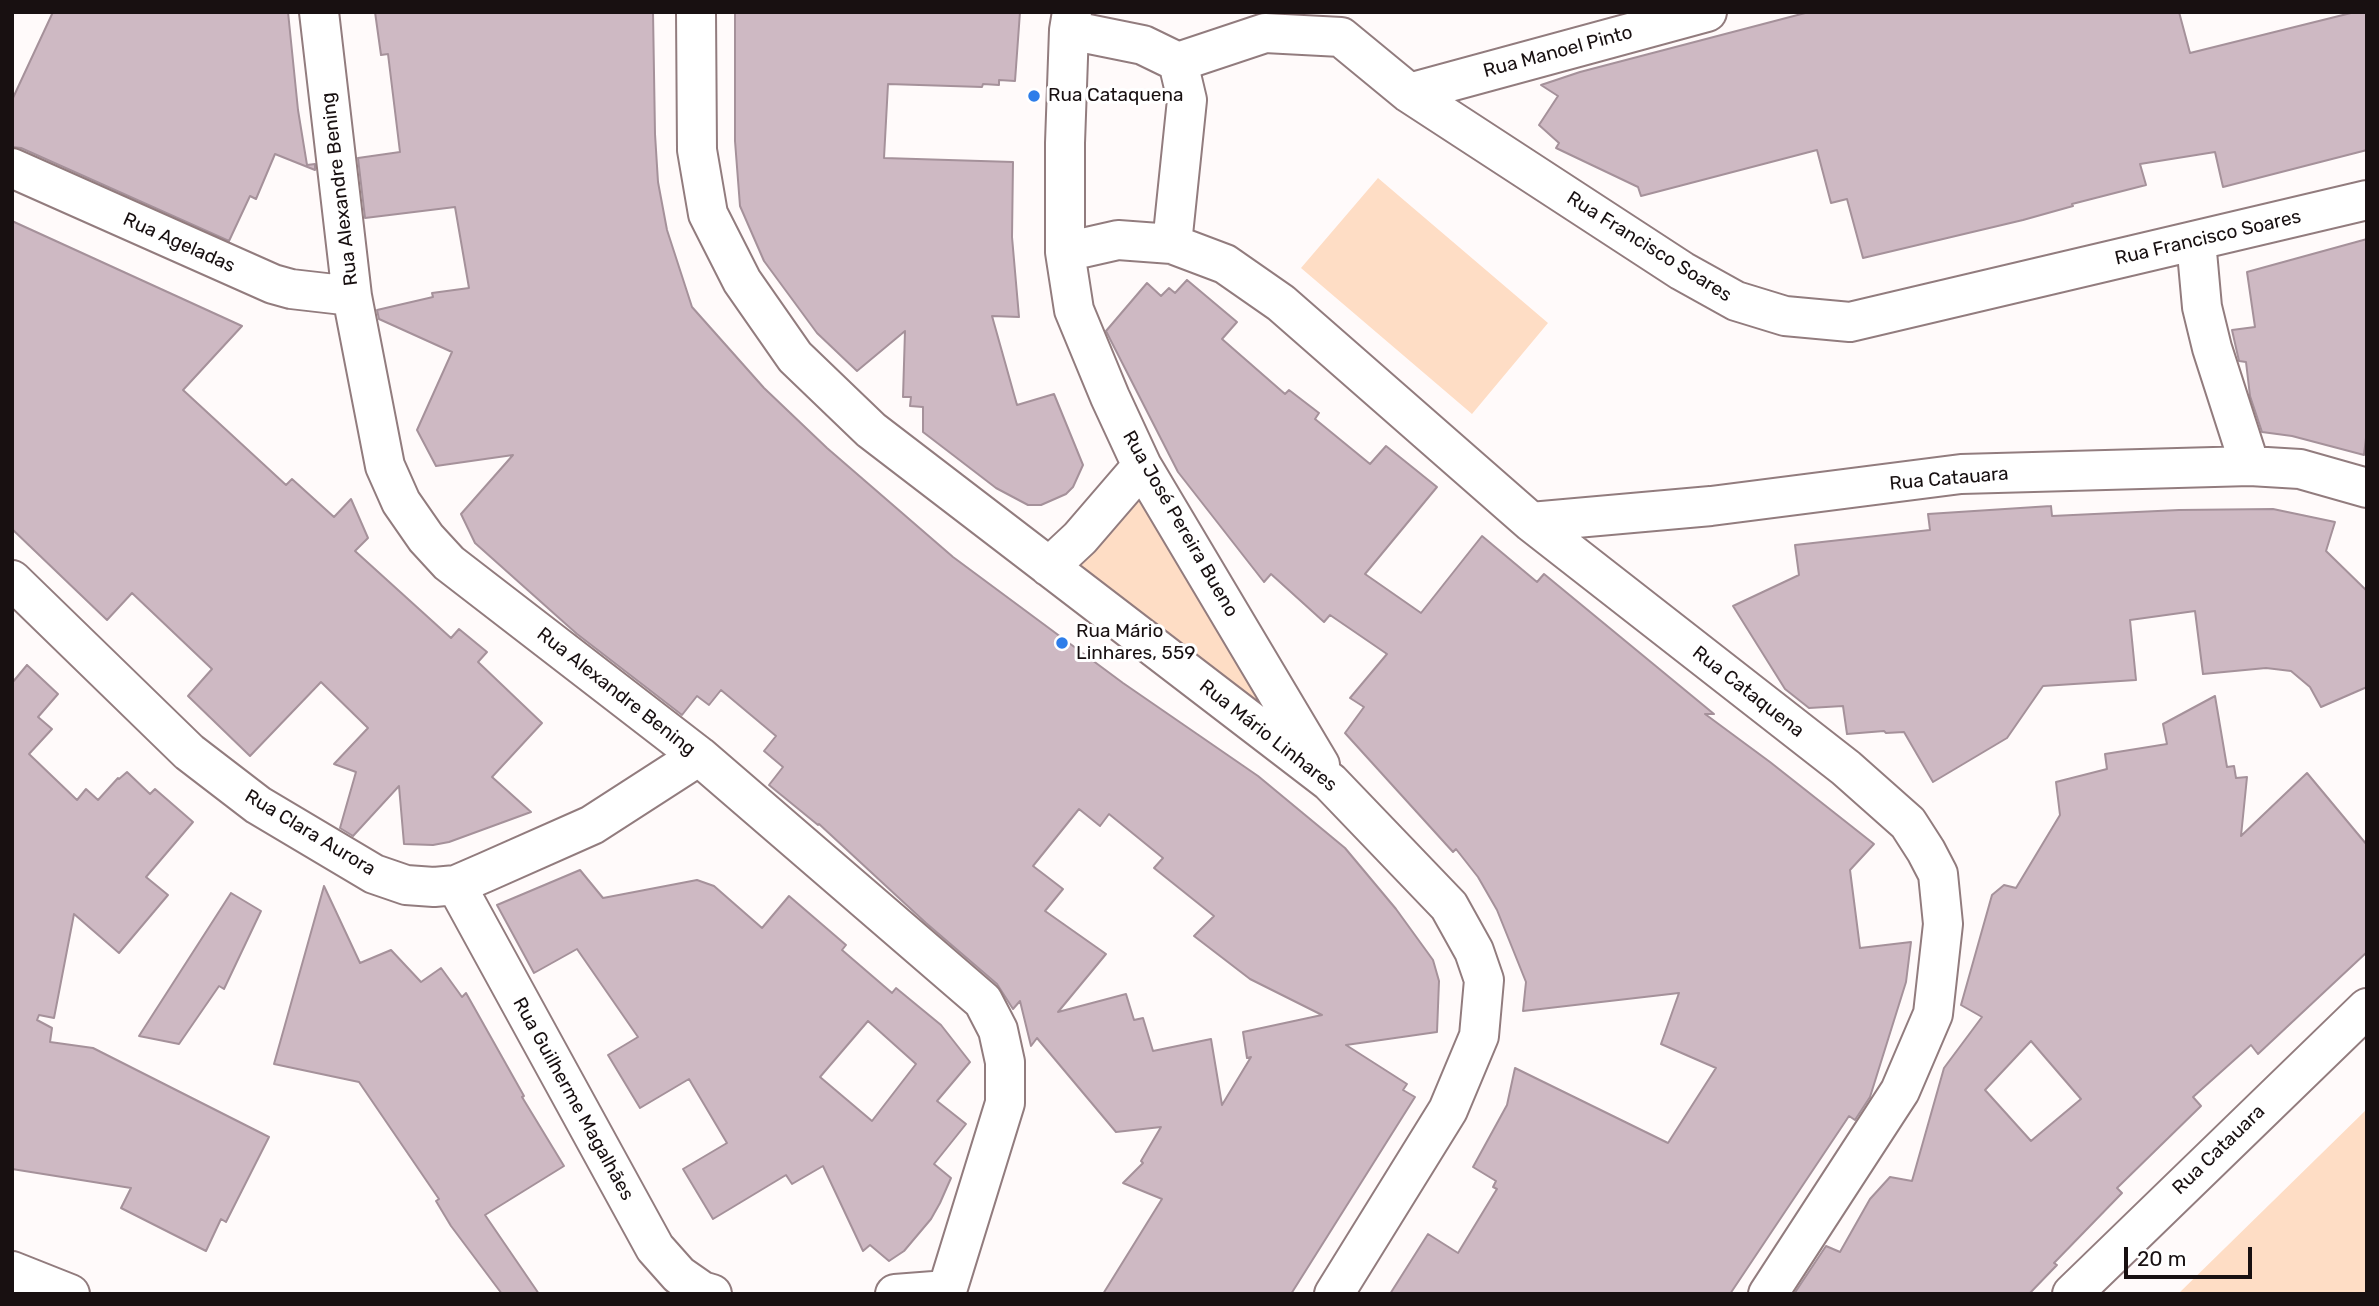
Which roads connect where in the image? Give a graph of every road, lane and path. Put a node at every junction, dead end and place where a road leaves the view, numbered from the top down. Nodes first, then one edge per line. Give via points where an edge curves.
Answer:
1 (319, 12) edge
2 (696, 12) edge
3 (1707, 12) edge
4 (1071, 21) edge
5 (1178, 62) junction
6 (1409, 93) junction
7 (12, 168) edge
8 (2367, 200) edge
9 (2196, 241) junction
10 (1172, 244) junction
11 (1065, 252) junction
12 (352, 296) junction
13 (1142, 466) junction
14 (2250, 466) junction
15 (2367, 488) edge
16 (1531, 522) junction
17 (1049, 567) junction
18 (12, 580) edge
19 (699, 757) junction
20 (1331, 782) junction
21 (456, 885) junction
22 (2367, 1008) edge
23 (12, 1271) edge
24 (946, 1292) edge
25 (70, 1294) edge
26 (712, 1294) edge
27 (895, 1294) edge
28 (1334, 1294) edge
29 (1768, 1294) edge
30 (2072, 1294) edge

1 - 12 street, Rua Alexandre Bening
2 - 17 street, Rua Mário Linhares via 697,150 708,214 742,281 795,358 871,430
3 - 6 street, Rua Manoel Pinto
4 - 5 street
4 - 11 street, Rua José Pereira Bueno
5 - 6 street, Rua Francisco Soares via 1265,33 1341,37
5 - 10 street via 1187,100
6 - 9 street, Rua Francisco Soares via 1682,271 1736,302 1785,316 1850,322
7 - 12 street, Rua Ageladas via 273,284
8 - 9 street, Rua Francisco Soares
9 - 14 street via 2202,307
10 - 11 street, Rua Cataquena via 1118,240
10 - 16 street, Rua Cataquena via 1225,264 1281,303
11 - 13 street, Rua José Pereira Bueno via 1074,310
12 - 19 street, Rua Alexandre Bening via 385,466 401,502 426,538 449,563
13 - 17 street
13 - 20 street, Rua José Pereira Bueno
14 - 15 street, Rua Catauara via 2300,469
14 - 16 street, Rua Catauara via 1961,474 1710,506
16 - 29 street, Rua Cataquena via 1846,768 1908,823 1938,874 1944,925 1933,1014 1900,1091
17 - 20 street, Rua Mário Linhares
18 - 21 street, Rua Clara Aurora via 189,751 258,805 374,874 406,885
19 - 21 street, Rua Clara Aurora via 593,825
19 - 24 street, Rua Alexandre Bening via 983,1001 998,1030 1005,1062 1005,1104
20 - 28 street, Rua Mário Linhares via 1449,906 1484,980 1479,1036 1448,1110
21 - 26 street, Rua Guilherme Magalhães via 655,1248 679,1275
22 - 30 street, Rua Catauara
23 - 25 street
24 - 27 street

